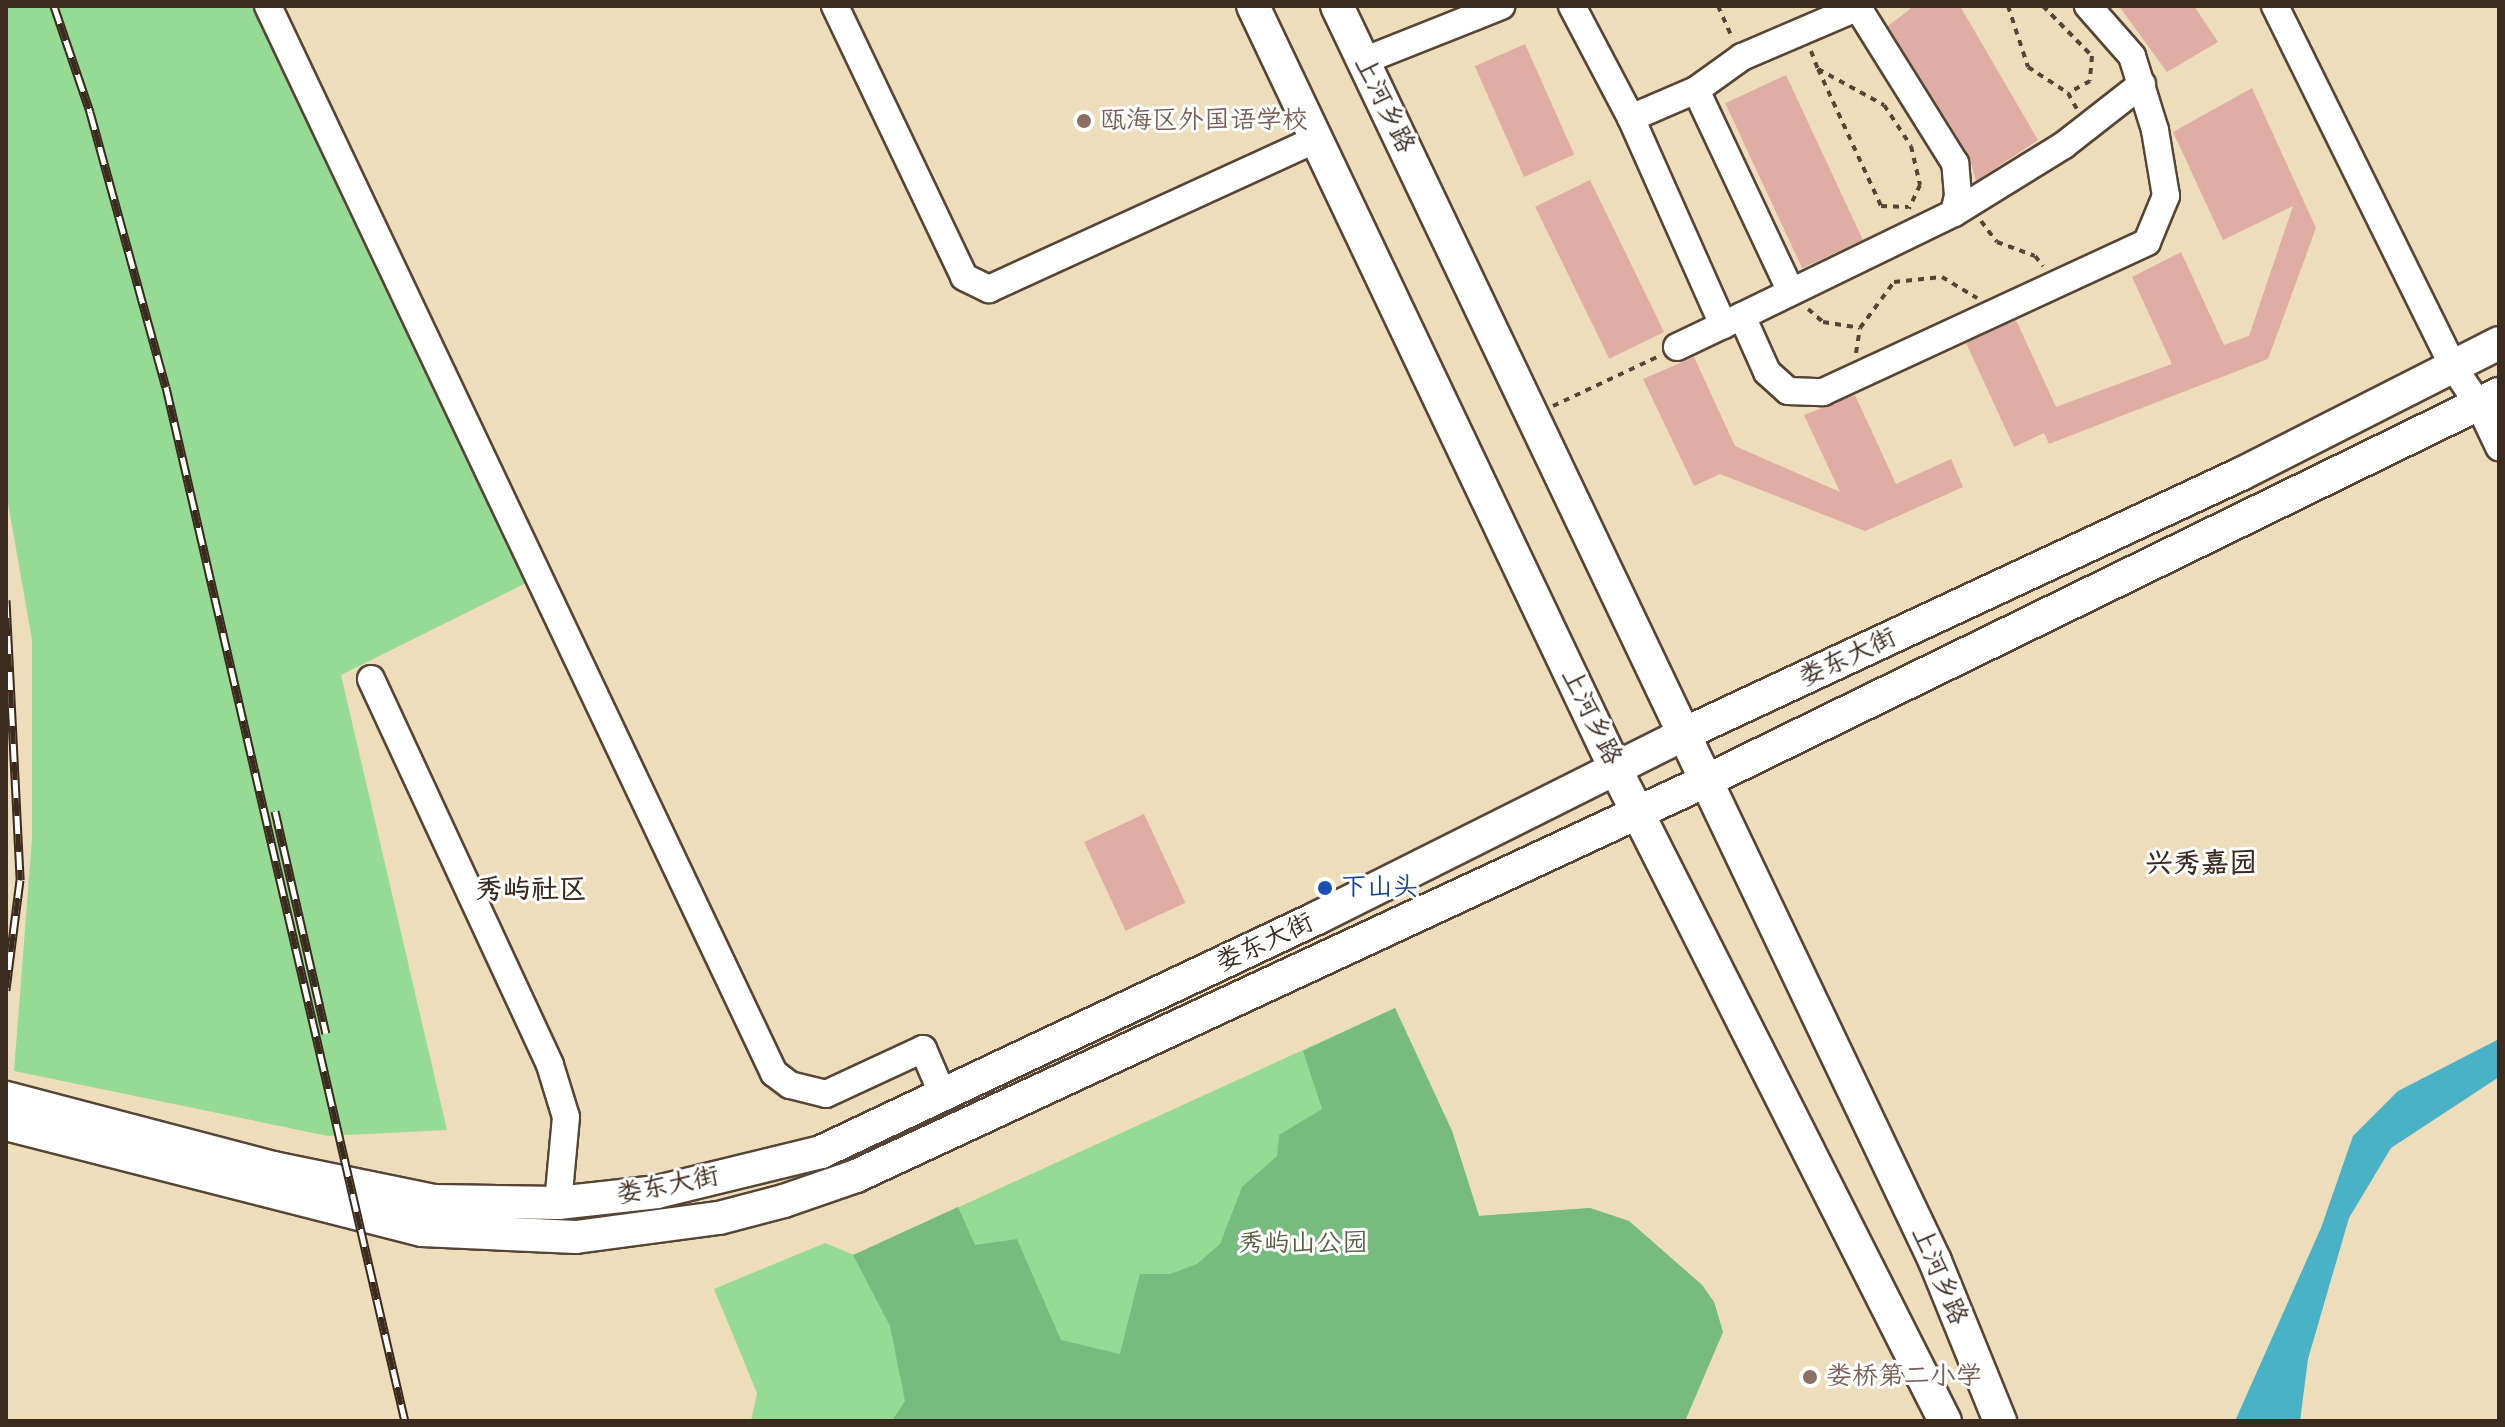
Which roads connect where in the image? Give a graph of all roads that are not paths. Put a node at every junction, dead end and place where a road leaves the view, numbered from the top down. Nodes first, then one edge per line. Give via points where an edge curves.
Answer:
1 (268, 6) edge
2 (835, 6) edge
3 (1253, 6) edge
4 (1337, 6) edge
5 (1501, 6) edge
6 (1572, 6) edge
7 (2088, 6) edge
8 (2275, 6) edge
9 (1860, 7) edge
10 (1363, 61) junction
11 (2142, 84) junction
12 (1696, 90) junction
13 (1631, 118) junction
14 (1316, 139) junction
15 (1961, 208) junction
16 (1791, 292) junction
17 (1733, 320) junction
18 (2499, 343) edge
19 (1677, 347) road end
20 (2454, 368) junction
21 (2489, 400) edge
22 (2499, 447) edge
23 (371, 679) dead end
24 (1686, 733) junction
25 (1616, 770) junction
26 (1708, 780) junction
27 (1639, 811) junction
28 (943, 1095) junction
29 (6, 1098) edge
30 (6, 1124) edge
31 (558, 1203) junction
32 (1945, 1421) edge
33 (2000, 1421) edge

1 - 28 street via 774,1073 790,1085 826,1094 923,1049
2 - 14 street via 964,277 989,289
3 - 14 main road, 上河乡路
4 - 10 main road, 上河乡路
5 - 10 street
6 - 13 street
7 - 11 street via 2132,56
8 - 20 street
9 - 12 street via 1742,57
9 - 15 street via 1955,163
10 - 24 main road, 上河乡路
11 - 15 street via 2087,127
11 - 17 street via 2166,196 2147,242 1823,392 1788,391 1767,372
12 - 13 street
12 - 16 street
13 - 17 street
14 - 25 main road, 上河乡路
15 - 16 street via 1914,218
16 - 17 street
17 - 19 street
18 - 20 main road, 娄东大街
20 - 21 street
20 - 24 main road, 娄东大街 via 2212,488
21 - 22 street
21 - 26 main road, 娄东大街
23 - 31 street via 550,1065 566,1117
24 - 25 main road, 娄东大街
24 - 26 main road, 上河乡路
25 - 27 main road, 上河乡路
25 - 28 main road, 娄东大街
26 - 27 main road, 娄东大街
26 - 33 main road, 上河乡路 via 1935,1261
27 - 30 main road, 娄东大街 via 856,1176 719,1218 576,1237 422,1230
27 - 32 main road, 上河乡路
28 - 31 main road, 娄东大街 via 821,1152 657,1192
29 - 31 main road, 娄东大街 via 273,1168 434,1201

